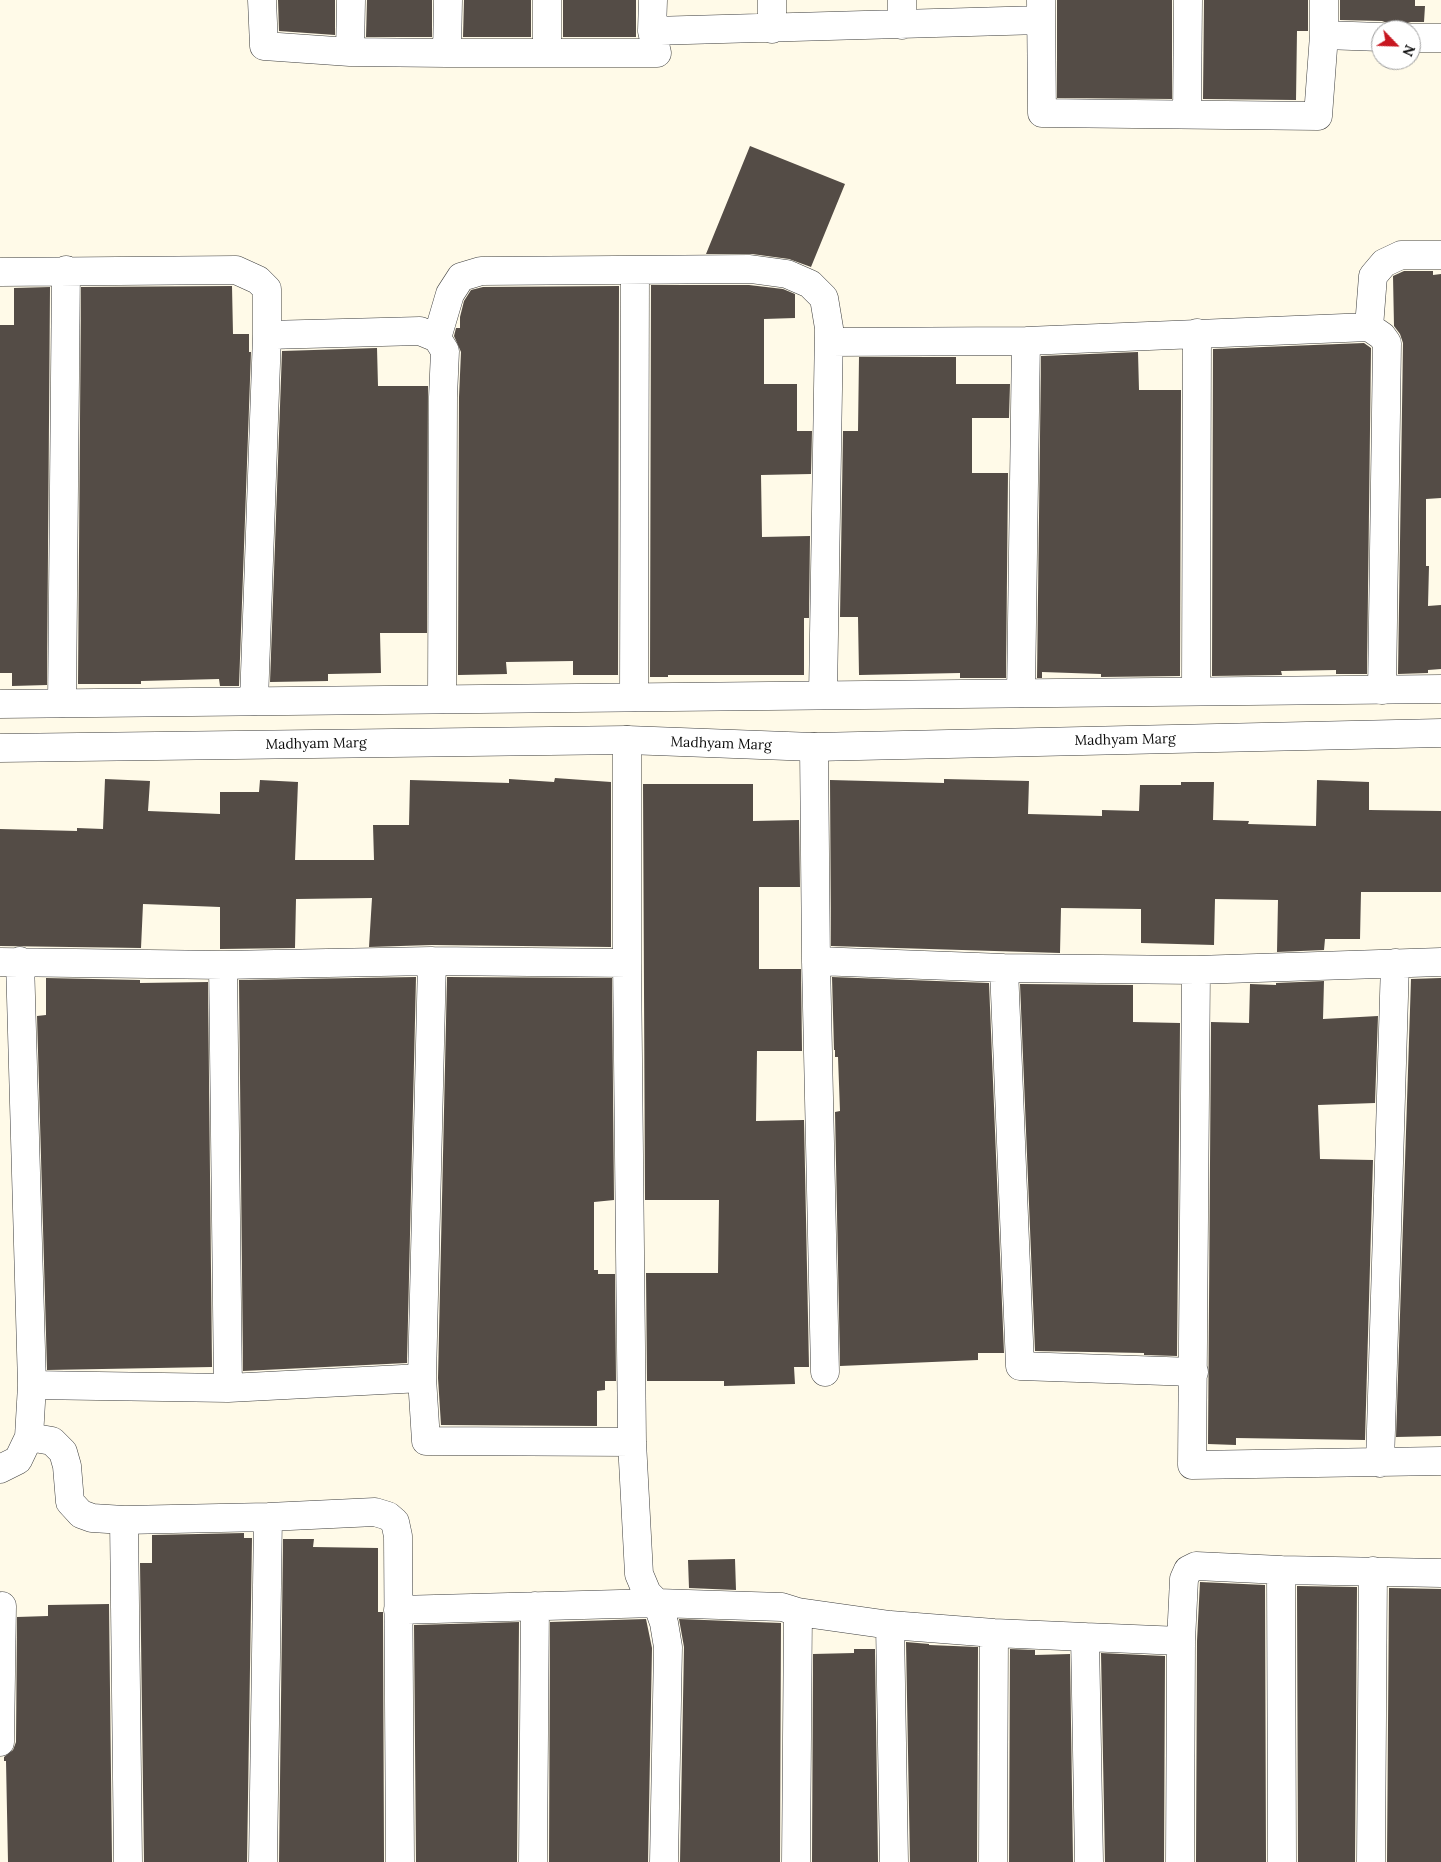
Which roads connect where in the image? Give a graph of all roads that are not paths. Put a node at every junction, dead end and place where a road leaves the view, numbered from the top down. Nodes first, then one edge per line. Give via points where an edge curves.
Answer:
1 (262, 0) edge
2 (351, 0) edge
3 (448, 0) edge
4 (547, 0) edge
5 (652, 0) edge
6 (772, 0) edge
7 (1188, 0) edge
8 (1324, 0) edge
9 (1041, 10) edge
10 (902, 12) edge
11 (772, 28) junction
12 (652, 30) junction
13 (1324, 35) junction
14 (1371, 37) edge
15 (1421, 38) edge
16 (1441, 38) edge
17 (350, 52) junction
18 (547, 52) junction
19 (447, 53) junction
20 (1187, 113) junction
21 (1441, 255) edge
22 (66, 270) junction
23 (635, 270) junction
24 (0, 272) edge
25 (1369, 327) junction
26 (1197, 333) junction
27 (267, 335) junction
28 (437, 338) junction
29 (1026, 341) junction
30 (829, 342) junction
31 (1441, 689) edge
32 (1382, 690) junction
33 (1196, 691) junction
34 (1021, 693) junction
35 (823, 695) junction
36 (634, 697) junction
37 (442, 699) junction
38 (254, 701) junction
39 (62, 703) junction
40 (0, 704) edge
41 (1441, 733) edge
42 (627, 740) junction
43 (814, 747) junction
44 (0, 748) edge
45 (432, 961) junction
46 (816, 961) junction
47 (10, 962) edge
48 (1441, 962) edge
49 (627, 963) junction
50 (1395, 963) junction
51 (223, 965) junction
52 (1004, 968) junction
53 (1196, 970) junction
54 (825, 1372) dead end
55 (1194, 1372) junction
56 (422, 1378) junction
57 (32, 1385) junction
58 (228, 1388) junction
59 (29, 1437) junction
60 (632, 1442) junction
61 (1441, 1461) edge
62 (1380, 1462) junction
63 (0, 1470) edge
64 (268, 1517) junction
65 (124, 1520) junction
66 (1281, 1570) junction
67 (1372, 1571) junction
68 (1441, 1573) edge
69 (657, 1603) junction
70 (2, 1606) dead end
71 (535, 1606) junction
72 (398, 1610) junction
73 (798, 1612) junction
74 (890, 1625) junction
75 (994, 1633) junction
76 (1084, 1637) junction
77 (1181, 1641) junction
78 (0, 1742) edge
79 (128, 1862) edge
80 (263, 1862) edge
81 (400, 1862) edge
82 (533, 1862) edge
83 (664, 1862) edge
84 (796, 1862) edge
85 (894, 1862) edge
86 (993, 1862) edge
87 (1088, 1862) edge
88 (1180, 1862) edge
89 (1282, 1862) edge
90 (1371, 1862) edge

1 - 17 street via 264,46
2 - 17 street
3 - 19 street
4 - 18 street
5 - 12 street
6 - 11 street
7 - 20 street
8 - 13 street
9 - 10 street
9 - 20 street via 1042,113
10 - 11 street
11 - 12 street
12 - 18 street via 657,53
13 - 14 street
13 - 20 street via 1318,116
15 - 16 street
17 - 19 street
18 - 19 street
21 - 25 street via 1401,255 1384,263 1373,276
22 - 24 street
22 - 27 street via 236,270 258,280 267,289
22 - 39 street
23 - 28 street via 481,271 461,277 450,294
23 - 30 street via 750,269 787,274 810,284 824,298
23 - 36 street
25 - 26 street
25 - 32 street via 1387,343
26 - 29 street
26 - 33 street
27 - 28 street via 420,331
27 - 38 street
28 - 37 street via 445,352
29 - 30 street
29 - 34 street
30 - 35 street
31 - 32 street
32 - 33 street
33 - 34 street
34 - 35 street
35 - 36 street
36 - 37 street
37 - 38 street
38 - 39 street
39 - 40 street
41 - 43 street, Madhyam Marg
42 - 43 street, Madhyam Marg
42 - 44 street, Madhyam Marg
42 - 49 street
43 - 46 street
45 - 49 street
45 - 51 street
45 - 56 street
46 - 52 street
46 - 54 street
47 - 51 street
47 - 57 street
48 - 50 street
49 - 60 street
50 - 53 street
50 - 62 street
51 - 58 street
52 - 53 street
52 - 55 street via 1020,1366
53 - 55 street
55 - 62 street via 1192,1465
56 - 58 street
56 - 60 street via 426,1441
57 - 58 street
57 - 59 street
59 - 63 street via 18,1460
59 - 65 street via 52,1441 63,1452 70,1502 81,1514
60 - 69 street via 639,1574 647,1593
61 - 62 street
64 - 65 street
64 - 72 street via 375,1512 388,1516 395,1522 398,1536
64 - 80 street
65 - 79 street
66 - 67 street
66 - 77 street via 1196,1566 1188,1570 1184,1579
66 - 89 street
67 - 68 street
67 - 90 street
69 - 71 street
69 - 73 street via 782,1607
69 - 83 street via 668,1646
70 - 78 street
71 - 72 street
71 - 82 street
72 - 81 street
73 - 74 street
73 - 84 street
74 - 75 street
74 - 85 street
75 - 76 street
75 - 86 street
76 - 77 street
76 - 87 street
77 - 88 street

